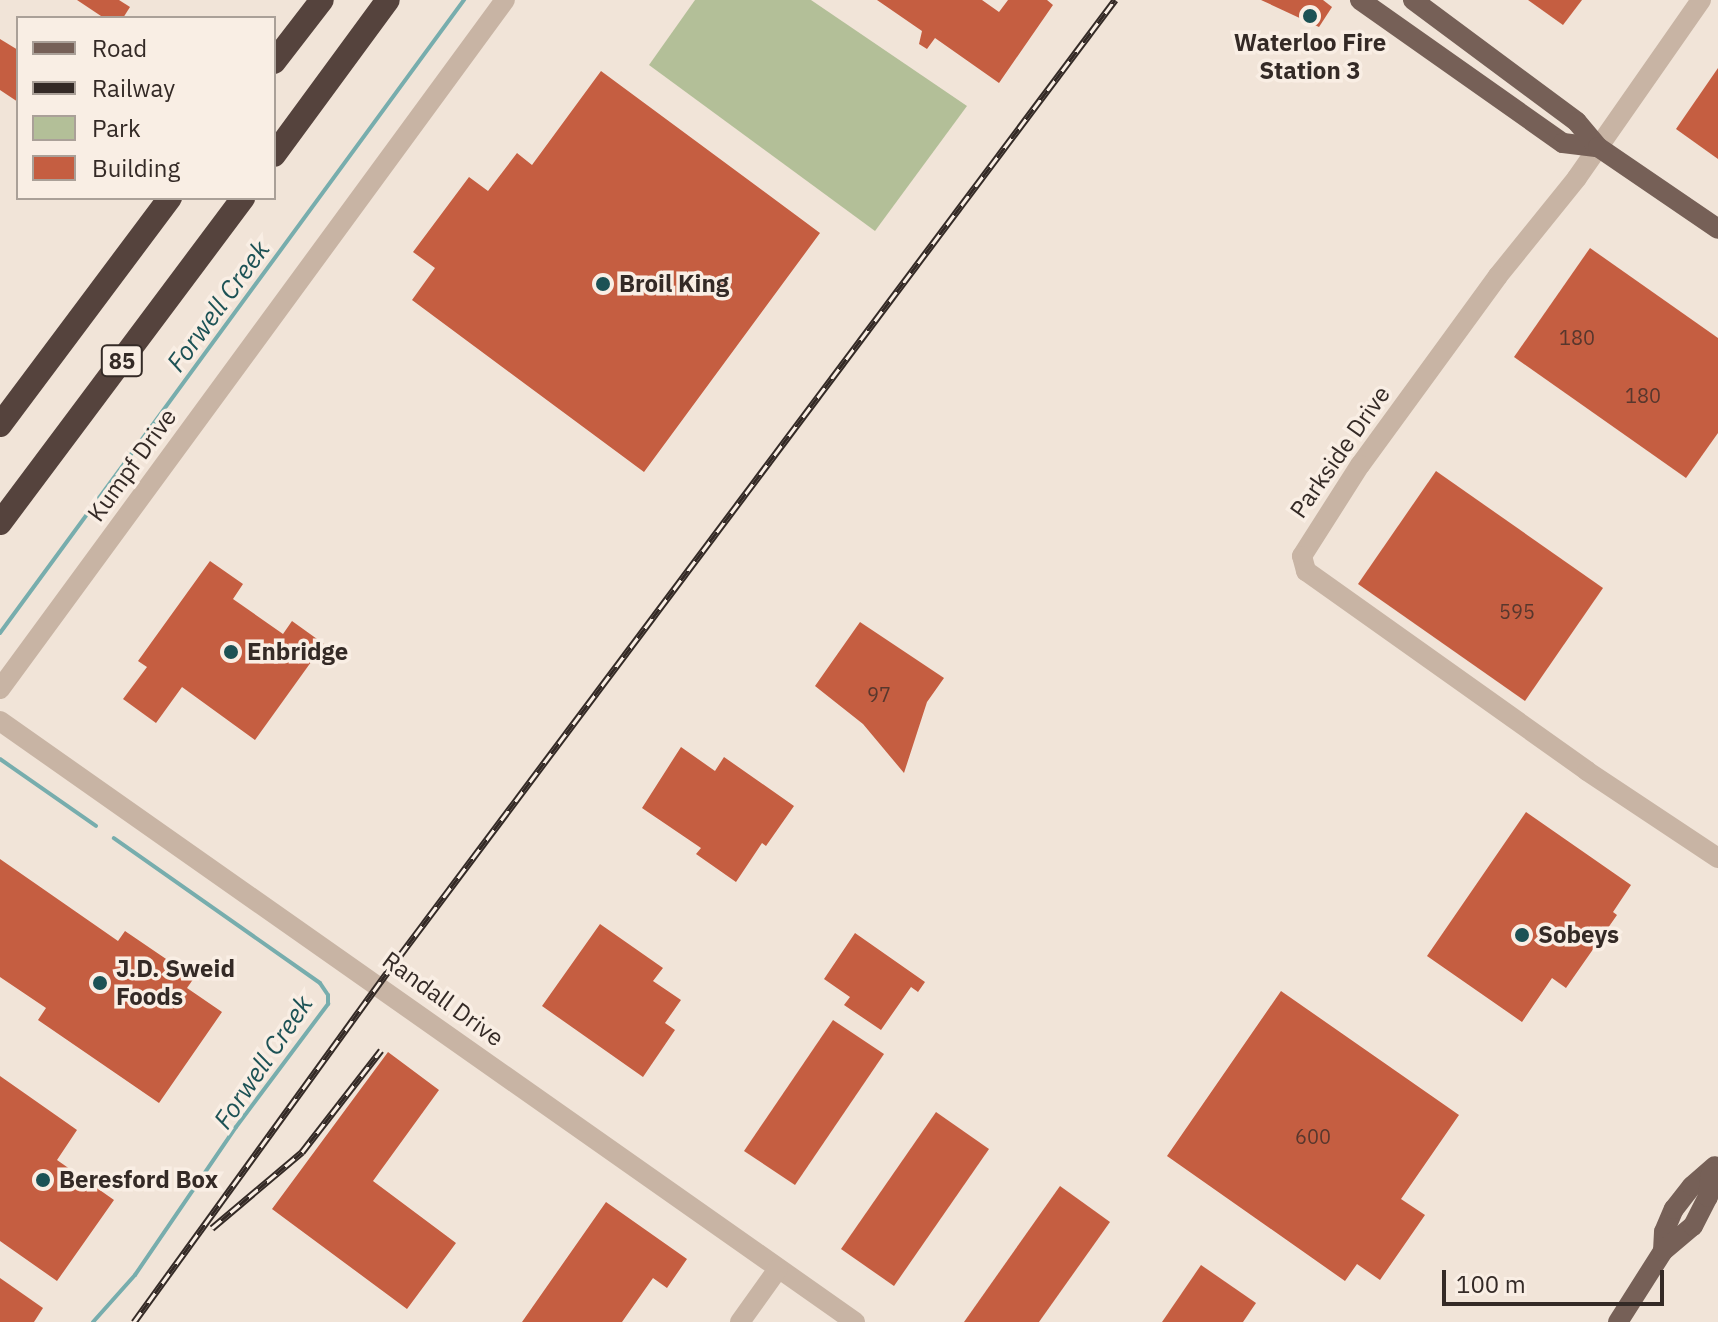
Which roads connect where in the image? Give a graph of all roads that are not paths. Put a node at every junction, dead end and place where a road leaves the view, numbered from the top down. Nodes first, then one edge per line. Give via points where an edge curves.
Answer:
1 (322, 0) edge
2 (388, 0) edge
3 (505, 0) edge
4 (1360, 0) edge
5 (1403, 0) edge
6 (1413, 0) edge
7 (1701, 0) edge
8 (1399, 27) junction
9 (276, 59) edge
10 (1598, 147) junction
11 (276, 152) edge
12 (169, 200) edge
13 (242, 200) edge
14 (1718, 229) edge
15 (0, 425) edge
16 (0, 523) edge
17 (0, 689) edge
18 (0, 721) edge
19 (1718, 858) edge
20 (1716, 1170) edge
21 (778, 1269) junction
22 (740, 1322) edge
23 (855, 1322) edge
24 (1618, 1322) edge

1 - 9 highway
2 - 11 highway
3 - 17 street, Kumpf Drive
4 - 8 main road
5 - 8 main road
6 - 10 main road via 1577,122
7 - 10 street, Parkside Drive
8 - 10 main road via 1563,143
10 - 14 main road
10 - 19 street, Parkside Drive via 1448,343 1302,556 1306,571
12 - 15 highway, 85
13 - 16 highway, 85
18 - 21 street, Randall Drive
20 - 24 main road via 1692,1186 1674,1209 1663,1251
21 - 22 street
21 - 23 street, Randall Drive

